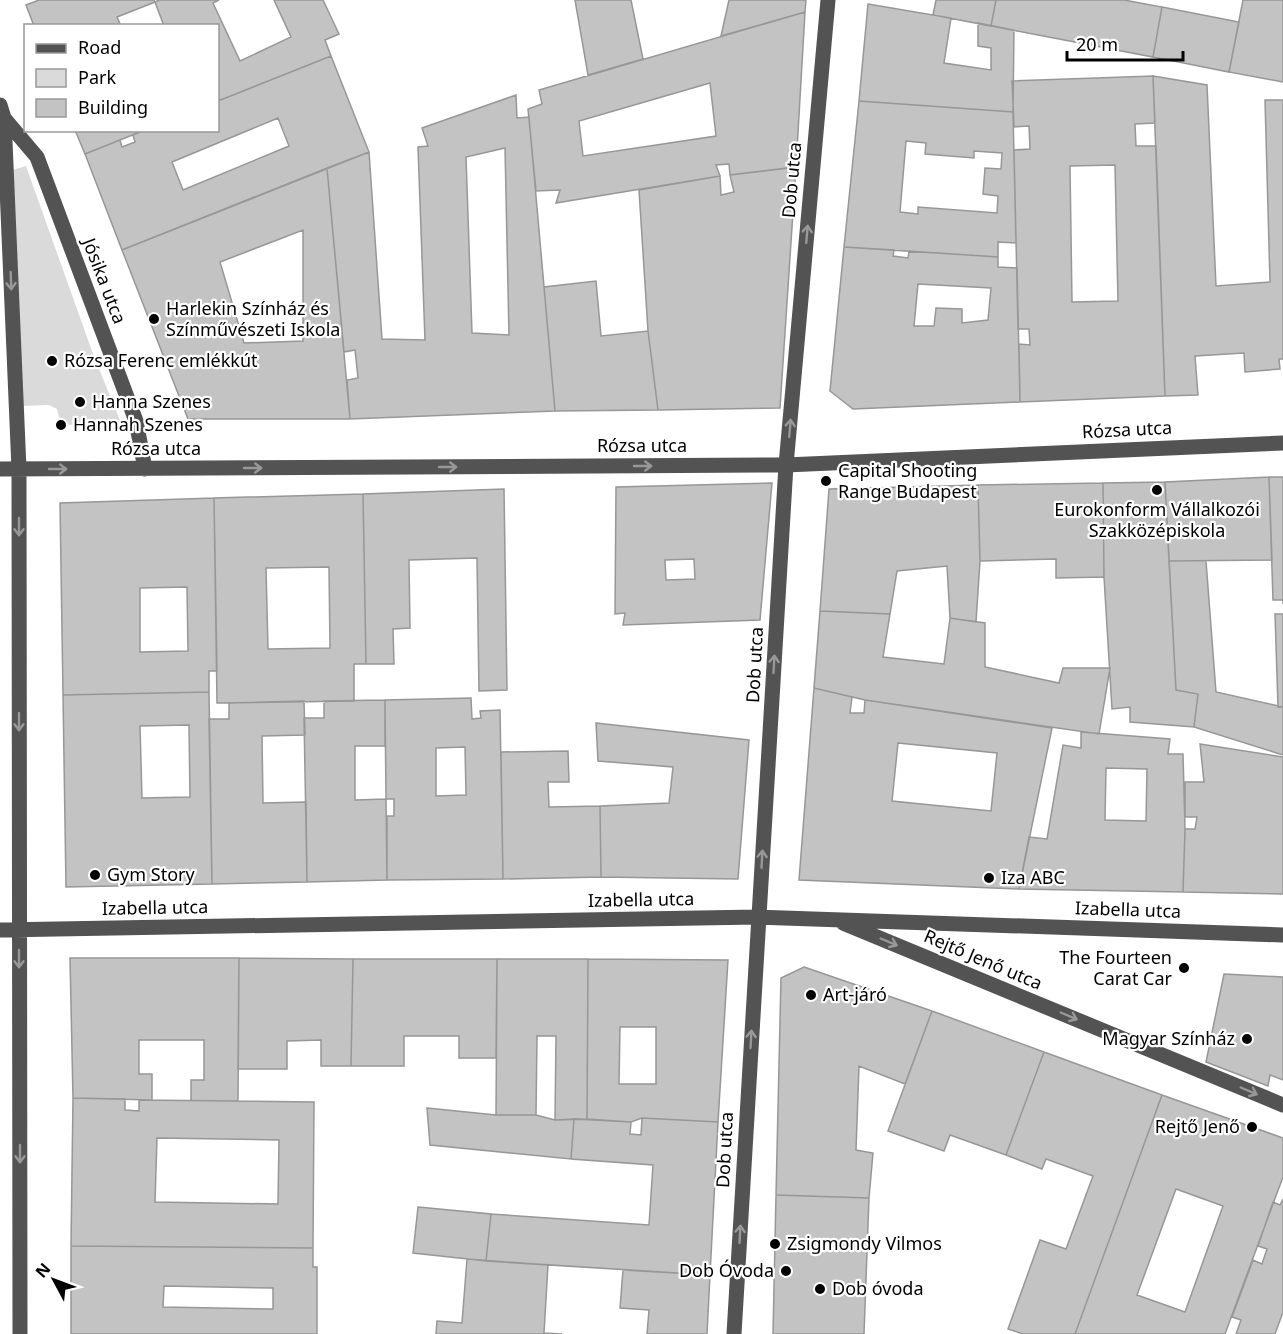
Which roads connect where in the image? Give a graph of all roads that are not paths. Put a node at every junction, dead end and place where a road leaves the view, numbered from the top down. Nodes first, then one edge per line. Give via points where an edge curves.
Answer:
1 (828, 0) edge
2 (2, 112) edge
3 (1283, 442) edge
4 (786, 465) junction
5 (0, 469) edge
6 (19, 469) junction
7 (145, 469) junction
8 (758, 917) junction
9 (835, 919) junction
10 (18, 929) junction
11 (0, 930) edge
12 (1283, 935) edge
13 (1283, 1105) edge
14 (20, 1334) edge
15 (734, 1334) edge

4 -> 1 street, Dob utca
2 -> 6 street, Jósika utca
2 - 7 street, Jósika utca via 37,157 136,421
3 - 4 street, Rózsa utca
7 -> 4 street, Rózsa utca
8 -> 4 street, Dob utca
5 - 6 street, Rózsa utca
6 -> 7 street, Rózsa utca
6 -> 10 street, Jósika utca
8 - 9 street, Izabella utca
8 - 10 street, Izabella utca
15 -> 8 street, Dob utca
9 - 12 street, Izabella utca
9 -> 13 street, Rejtő Jenő utca
10 - 11 street, Izabella utca
10 -> 14 street, Jósika utca

